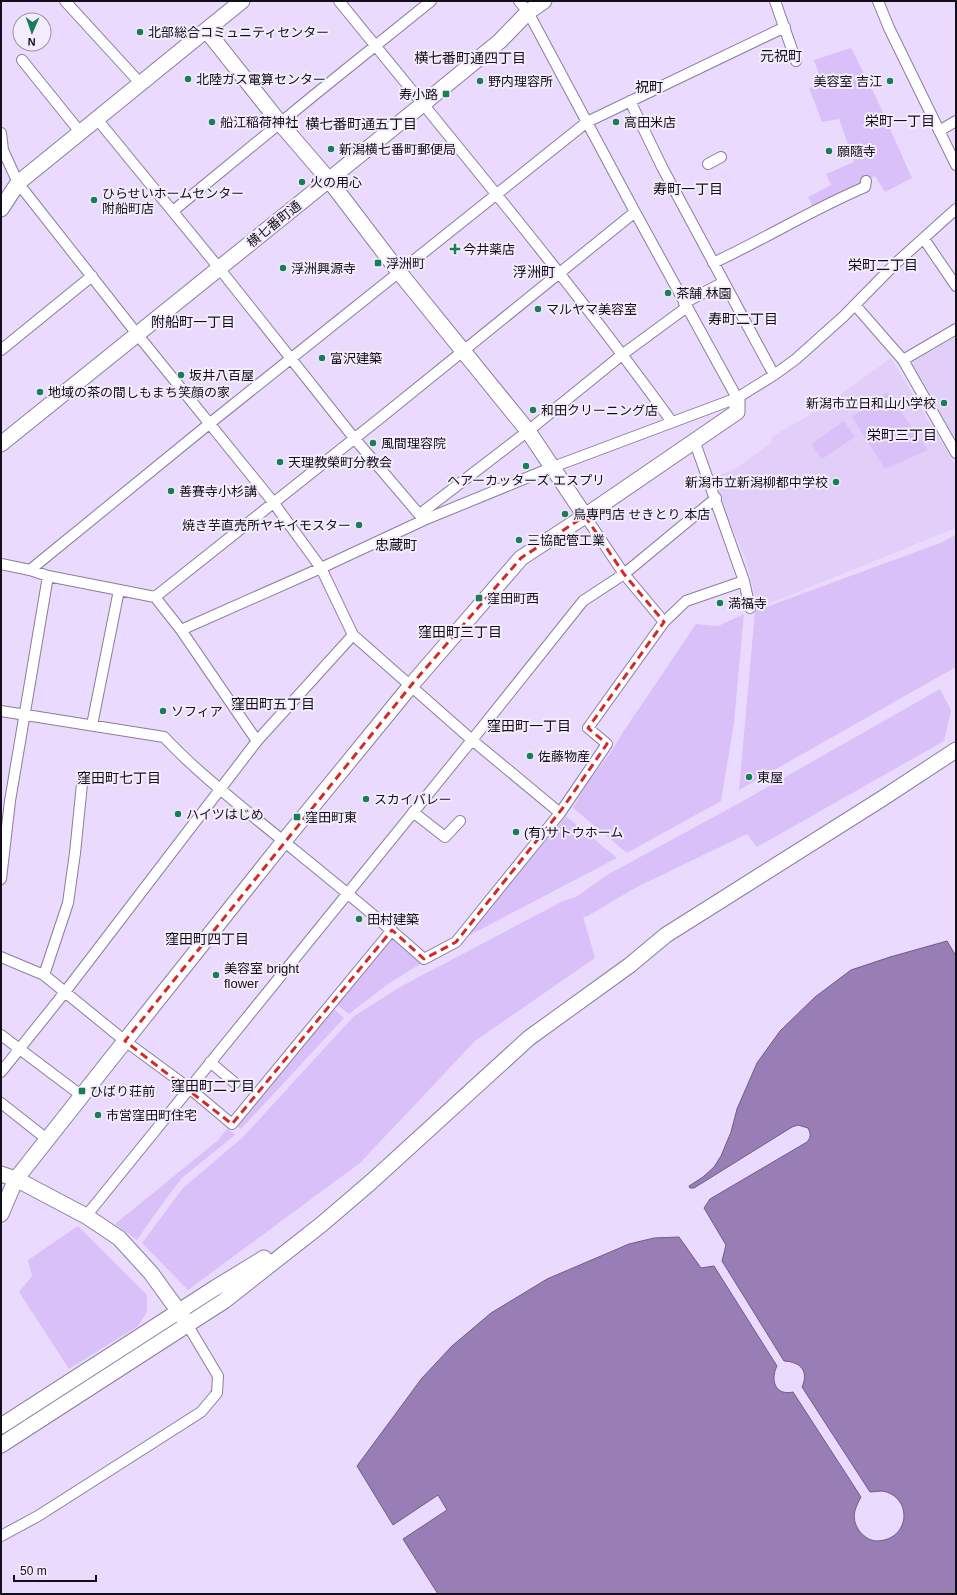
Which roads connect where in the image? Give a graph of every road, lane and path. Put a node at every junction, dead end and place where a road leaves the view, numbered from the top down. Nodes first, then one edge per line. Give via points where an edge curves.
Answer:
1 (65, 1) edge
2 (242, 1) edge
3 (338, 1) edge
4 (431, 1) edge
5 (544, 1) edge
6 (775, 1) edge
7 (878, 1) edge
8 (523, 6) edge
9 (785, 27) junction
10 (207, 31) junction
11 (376, 46) junction
12 (22, 60) dead end
13 (796, 61) dead end
14 (141, 84) junction
15 (630, 101) junction
16 (423, 104) junction
17 (97, 119) junction
18 (956, 121) edge
19 (587, 122) junction
20 (280, 123) junction
21 (939, 131) junction
22 (80, 132) junction
23 (1, 133) edge
24 (721, 157) dead end
25 (708, 164) dead end
26 (956, 165) edge
27 (329, 180) junction
28 (866, 181) dead end
29 (18, 182) junction
30 (495, 195) junction
31 (1, 209) edge
32 (956, 209) edge
33 (173, 212) junction
34 (635, 212) junction
35 (924, 239) junction
36 (713, 263) junction
37 (220, 268) junction
38 (399, 272) junction
39 (558, 274) junction
40 (92, 276) junction
41 (724, 282) junction
42 (956, 286) edge
43 (686, 305) junction
44 (855, 305) junction
45 (956, 329) edge
46 (137, 334) junction
47 (1, 350) edge
48 (463, 350) junction
49 (623, 354) junction
50 (291, 358) junction
51 (903, 360) junction
52 (774, 375) junction
53 (736, 398) junction
54 (672, 422) junction
55 (209, 424) junction
56 (528, 431) junction
57 (354, 438) junction
58 (694, 440) junction
59 (1, 444) edge
60 (956, 453) edge
61 (553, 467) junction
62 (716, 498) junction
63 (273, 502) junction
64 (585, 516) junction
65 (422, 517) junction
66 (1, 564) edge
67 (322, 568) junction
68 (30, 570) junction
69 (624, 574) junction
70 (48, 576) junction
71 (744, 581) junction
72 (119, 590) junction
73 (155, 597) junction
74 (750, 608) dead end
75 (664, 622) junction
76 (181, 630) junction
77 (353, 635) junction
78 (411, 685) junction
79 (1, 711) edge
80 (24, 715) junction
81 (92, 725) junction
82 (472, 740) junction
83 (257, 741) junction
84 (956, 750) edge
85 (82, 784) dead end
86 (221, 790) junction
87 (413, 812) junction
88 (560, 813) junction
89 (460, 821) dead end
90 (284, 842) junction
91 (1, 878) edge
92 (347, 894) junction
93 (392, 930) junction
94 (1, 957) edge
95 (44, 975) junction
96 (65, 992) junction
97 (1, 1035) edge
98 (125, 1041) junction
99 (19, 1049) junction
100 (210, 1062) junction
101 (1, 1072) edge
102 (235, 1083) dead end
103 (189, 1088) junction
104 (82, 1096) junction
105 (1, 1103) edge
106 (48, 1140) junction
107 (1, 1174) edge
108 (16, 1179) junction
109 (1, 1214) edge
110 (86, 1216) junction
111 (322, 1224) junction
112 (179, 1312) junction
113 (187, 1324) junction
114 (1, 1426) edge
115 (1, 1445) edge
116 (1, 1536) edge

1 - 14 street
2 - 10 street
3 - 11 street
4 - 11 street
5 - 8 street, 横七番町通
6 - 9 street
7 - 21 street
8 - 16 street, 横七番町通 via 500,41
8 - 19 street
9 - 13 street
9 - 15 street
10 - 14 street
10 - 20 street
11 - 16 street
11 - 20 street
12 - 22 street
14 - 17 street
15 - 19 street
15 - 36 street
16 - 27 street, 横七番町通
16 - 30 street
17 - 22 street
17 - 33 street
18 - 21 street
19 - 30 street
19 - 34 street
20 - 27 street
20 - 33 street
21 - 26 street
22 - 29 street
23 - 29 street via 3,150
24 - 25 street
27 - 37 street, 横七番町通
27 - 38 street
28 - 36 street via 865,187
29 - 31 street
29 - 40 street
30 - 38 street
30 - 39 street
32 - 35 street
33 - 37 street
34 - 39 street
34 - 43 street
35 - 42 street
35 - 44 street via 896,263
36 - 41 street
37 - 46 street, 横七番町通
37 - 50 street
38 - 48 street
38 - 50 street
39 - 48 street
39 - 49 street
40 - 46 street
40 - 47 street
41 - 43 street
41 - 52 street
43 - 49 street
43 - 53 street
44 - 51 street
44 - 52 street via 796,359
45 - 51 street
46 - 55 street
46 - 59 street, 横七番町通
48 - 56 street
48 - 57 street
49 - 54 street
49 - 56 street
50 - 55 street
50 - 57 street
51 - 60 street
52 - 53 street
53 - 54 street
53 - 58 street via 737,412
54 - 61 street
55 - 63 street
55 - 68 street
56 - 61 street
56 - 65 street
57 - 63 street
57 - 65 street
58 - 62 street
58 - 64 street
61 - 64 street
61 - 65 street
62 - 69 street
62 - 71 street
63 - 67 street
63 - 73 street
64 - 69 street
64 - 78 street via 521,558
65 - 67 street
66 - 68 street
67 - 76 street
67 - 77 street
68 - 70 street
69 - 75 street
69 - 82 street via 583,601
70 - 72 street
70 - 80 street
71 - 74 street
71 - 75 street via 686,601
72 - 73 street
72 - 81 street
73 - 76 street
75 - 88 street via 588,728 608,744
76 - 83 street
77 - 78 street
77 - 83 street
78 - 82 street
78 - 90 street
79 - 80 street
80 - 81 street
80 - 91 street
81 - 86 street via 164,737
82 - 87 street
82 - 88 street
83 - 86 street
84 - 111 street via 666,935 630,965 529,1038
85 - 95 street via 68,903
86 - 90 street
86 - 96 street
87 - 89 street via 445,837
87 - 92 street
88 - 93 street via 456,942 424,959
90 - 92 street
90 - 98 street
92 - 93 street
92 - 100 street
93 - 103 street via 232,1124
94 - 95 street
95 - 96 street
96 - 98 street
96 - 99 street
97 - 99 street
98 - 103 street
98 - 104 street
99 - 101 street
99 - 104 street
100 - 102 street
100 - 103 street
103 - 110 street
104 - 106 street
105 - 106 street
106 - 108 street
107 - 108 street
108 - 109 street
108 - 110 street
110 - 112 street via 119,1238 151,1273
111 - 112 street
111 - 113 street via 224,1301
112 - 113 street
112 - 114 street
113 - 115 street
113 - 116 street via 218,1376 217,1393 201,1412 38,1516

